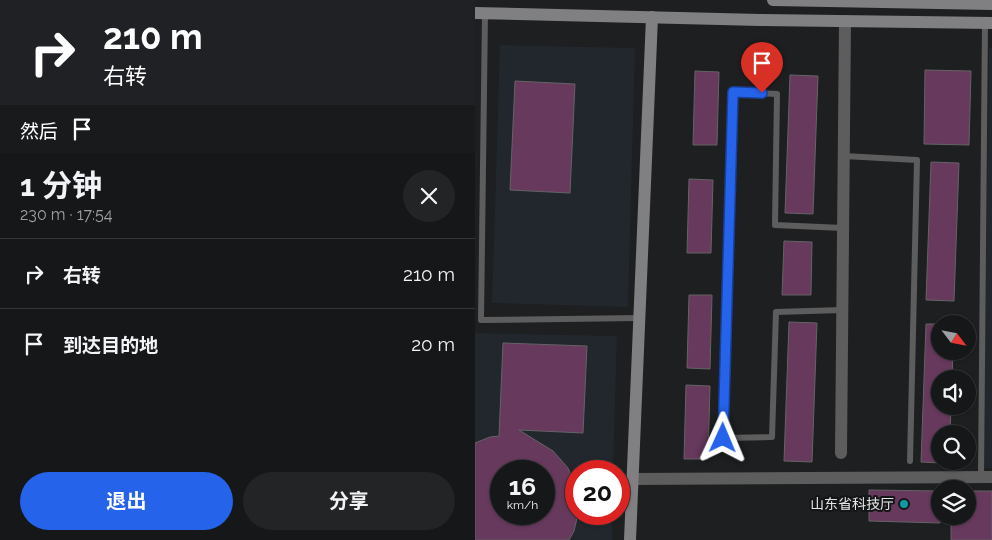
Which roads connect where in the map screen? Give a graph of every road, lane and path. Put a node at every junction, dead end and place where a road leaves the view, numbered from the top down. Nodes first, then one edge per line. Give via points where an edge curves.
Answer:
1 (773, 0) edge
2 (992, 4) edge
3 (480, 13) edge
4 (652, 17) junction
5 (845, 21) junction
6 (988, 23) edge
7 (844, 156) junction
8 (843, 228) junction
9 (842, 310) junction
10 (639, 318) junction
11 (841, 453) dead end
12 (910, 461) dead end
13 (986, 477) edge
14 (633, 480) junction
15 (630, 540) edge

1 - 2 main road
3 - 4 main road
3 - 10 lane via 481,320
4 - 5 main road
4 - 10 main road
5 - 6 main road
5 - 7 street
6 - 13 lane
7 - 8 street
7 - 12 lane via 917,160
8 - 9 street
8 - 9 lane via 775,225 777,94 733,92 723,438 772,437 776,312
9 - 11 street
10 - 14 main road
13 - 14 street
14 - 15 main road

